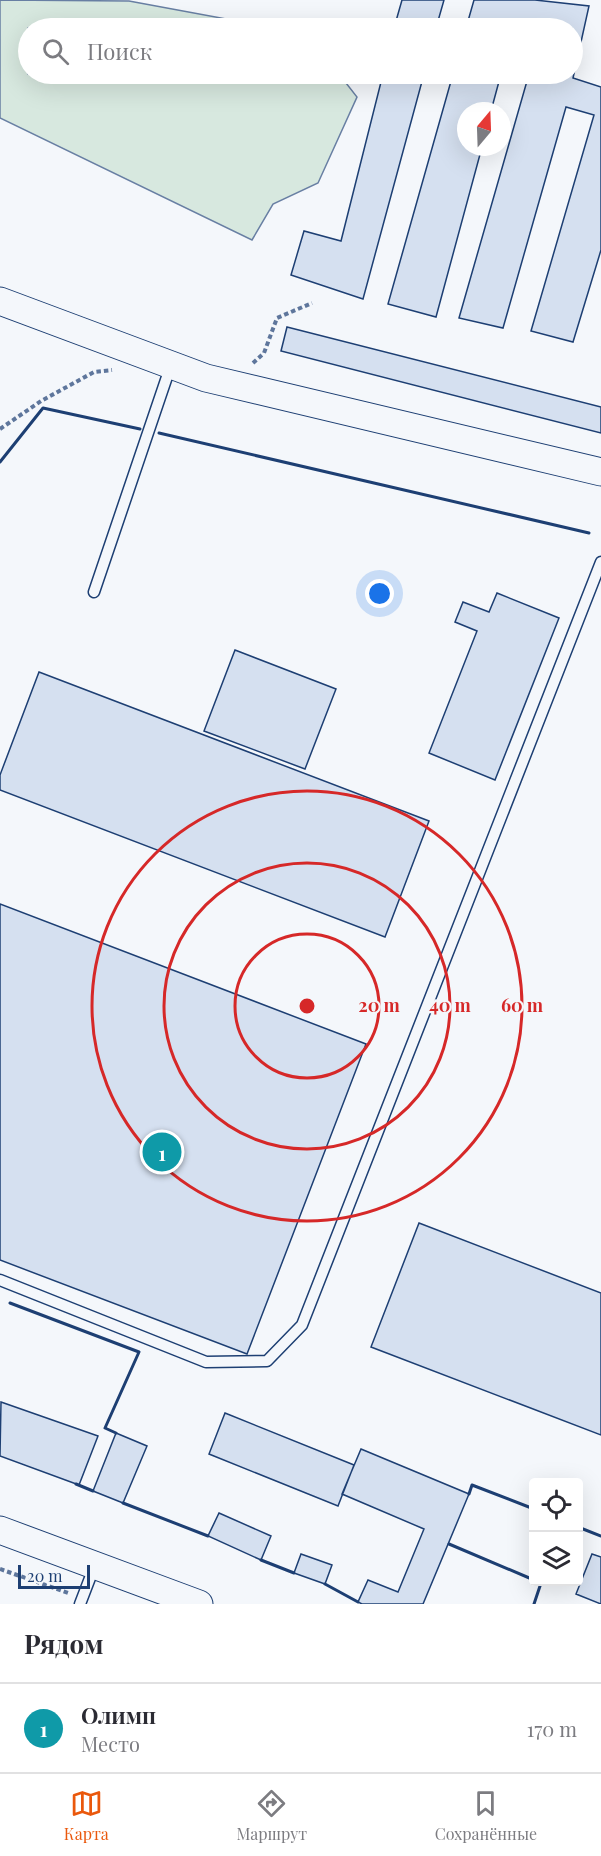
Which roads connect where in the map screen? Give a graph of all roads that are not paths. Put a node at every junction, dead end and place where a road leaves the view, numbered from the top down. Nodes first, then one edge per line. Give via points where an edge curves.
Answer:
1 (0, 301) edge
2 (171, 365) junction
3 (601, 472) edge
4 (601, 562) edge
5 (94, 592) dead end
6 (0, 1280) edge
7 (0, 1530) edge
8 (95, 1564) junction
9 (81, 1601) edge
10 (199, 1604) edge

1 - 2 street
2 - 3 street via 206,378
2 - 5 lane
4 - 6 lane via 302,1325 267,1361 206,1362
7 - 8 street
8 - 9 lane
8 - 10 street

